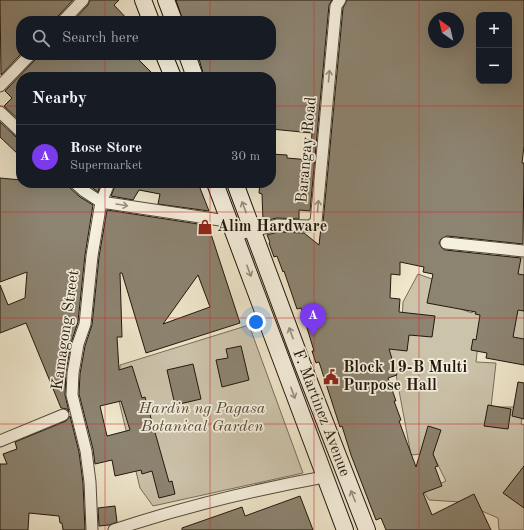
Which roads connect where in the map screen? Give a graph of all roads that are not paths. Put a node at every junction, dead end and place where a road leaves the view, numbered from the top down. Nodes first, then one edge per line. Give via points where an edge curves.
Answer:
1 (83, 0) edge
2 (143, 0) edge
3 (166, 0) edge
4 (340, 0) edge
5 (68, 16) edge
6 (149, 16) edge
7 (172, 16) edge
8 (25, 60) edge
9 (166, 60) edge
10 (189, 60) edge
11 (171, 72) edge
12 (193, 72) edge
13 (0, 86) edge
14 (0, 112) edge
15 (16, 127) edge
16 (81, 188) edge
17 (107, 188) edge
18 (217, 188) edge
19 (237, 188) edge
20 (101, 202) junction
21 (229, 218) junction
22 (253, 231) junction
23 (235, 234) junction
24 (446, 243) dead end
25 (524, 251) edge
26 (63, 415) dead end
27 (0, 442) edge
28 (340, 461) junction
29 (323, 472) junction
30 (92, 530) edge
31 (114, 530) edge
32 (345, 530) edge
33 (367, 530) edge

1 - 5 street
2 - 6 main road
3 - 7 main road
22 -> 4 street, Barangay Road via 277,225 310,226 316,222 336,6
8 - 13 street
9 - 11 main road
10 - 12 main road
14 - 15 street
16 - 20 street
17 - 20 street, Kamagong Street
18 - 21 main road, F. Martinez Avenue
22 -> 19 main road, F. Martinez Avenue
20 -> 21 street via 220,220
20 - 30 street, Kamagong Street via 85,324 77,351 72,395 86,451
21 - 23 main road, F. Martinez Avenue
22 - 23 street, Barangay Road
28 -> 22 main road, F. Martinez Avenue
23 -> 29 main road, F. Martinez Avenue
24 - 25 street
26 - 27 street
28 - 29 main road
33 -> 28 main road, F. Martinez Avenue
29 - 31 street via 163,514
29 - 32 main road, F. Martinez Avenue

